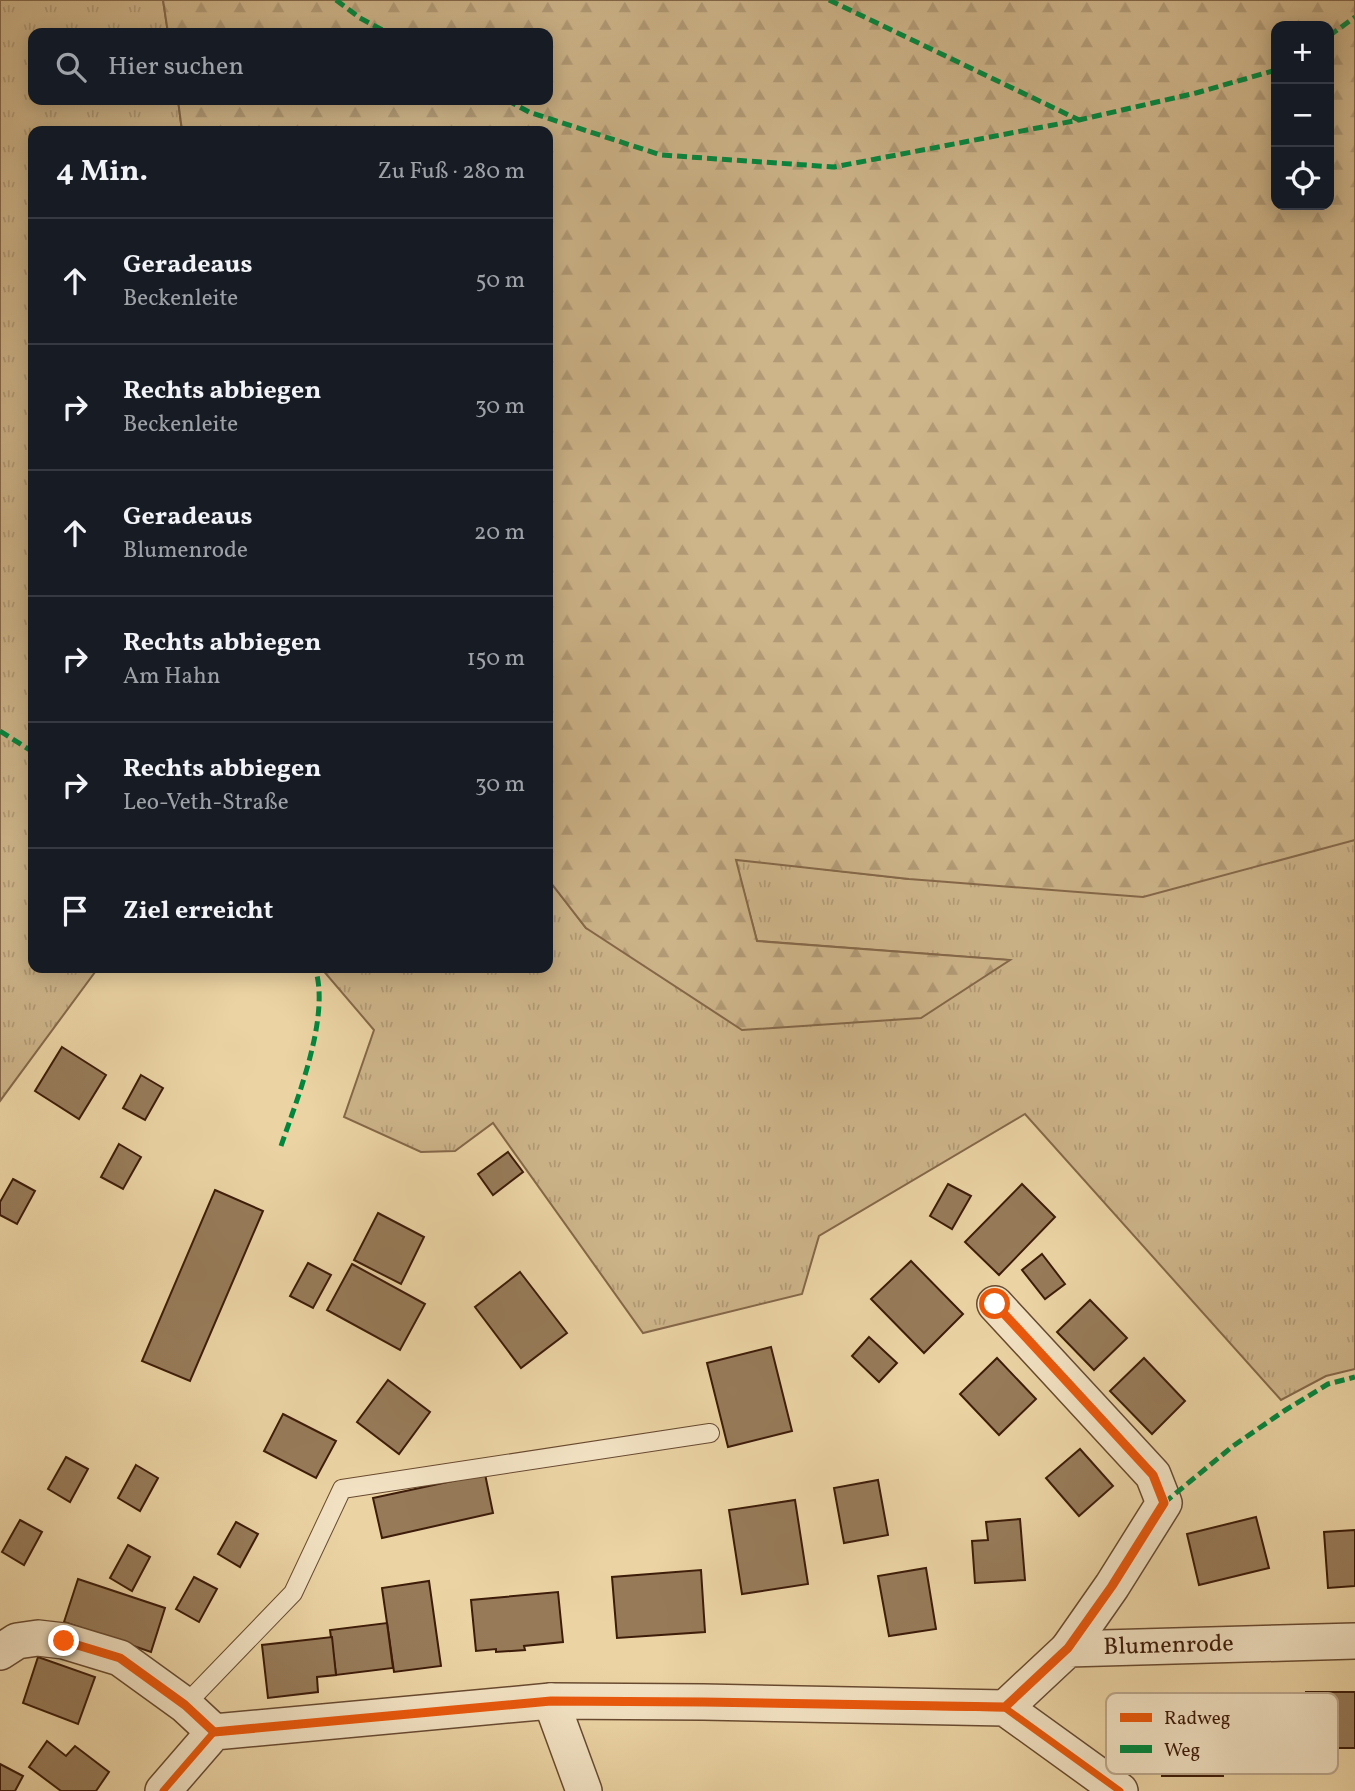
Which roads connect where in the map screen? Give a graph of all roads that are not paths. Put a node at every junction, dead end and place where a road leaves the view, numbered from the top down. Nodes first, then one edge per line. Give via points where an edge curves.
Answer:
1 (995, 1304) dead end
2 (710, 1433) dead end
3 (1355, 1641) edge
4 (1068, 1648) junction
5 (0, 1652) edge
6 (551, 1701) junction
7 (185, 1705) junction
8 (1005, 1707) junction
9 (214, 1732) junction
10 (163, 1791) edge
11 (584, 1791) edge
12 (1119, 1791) edge

1 - 4 street via 1153,1475 1164,1503
2 - 7 lane via 342,1489 293,1593
3 - 4 street, Blumenrode
4 - 8 street, Blumenrode
5 - 7 street via 17,1641 64,1641 120,1658
6 - 8 street
6 - 9 street
6 - 11 street
7 - 9 street
8 - 12 street
9 - 10 street

